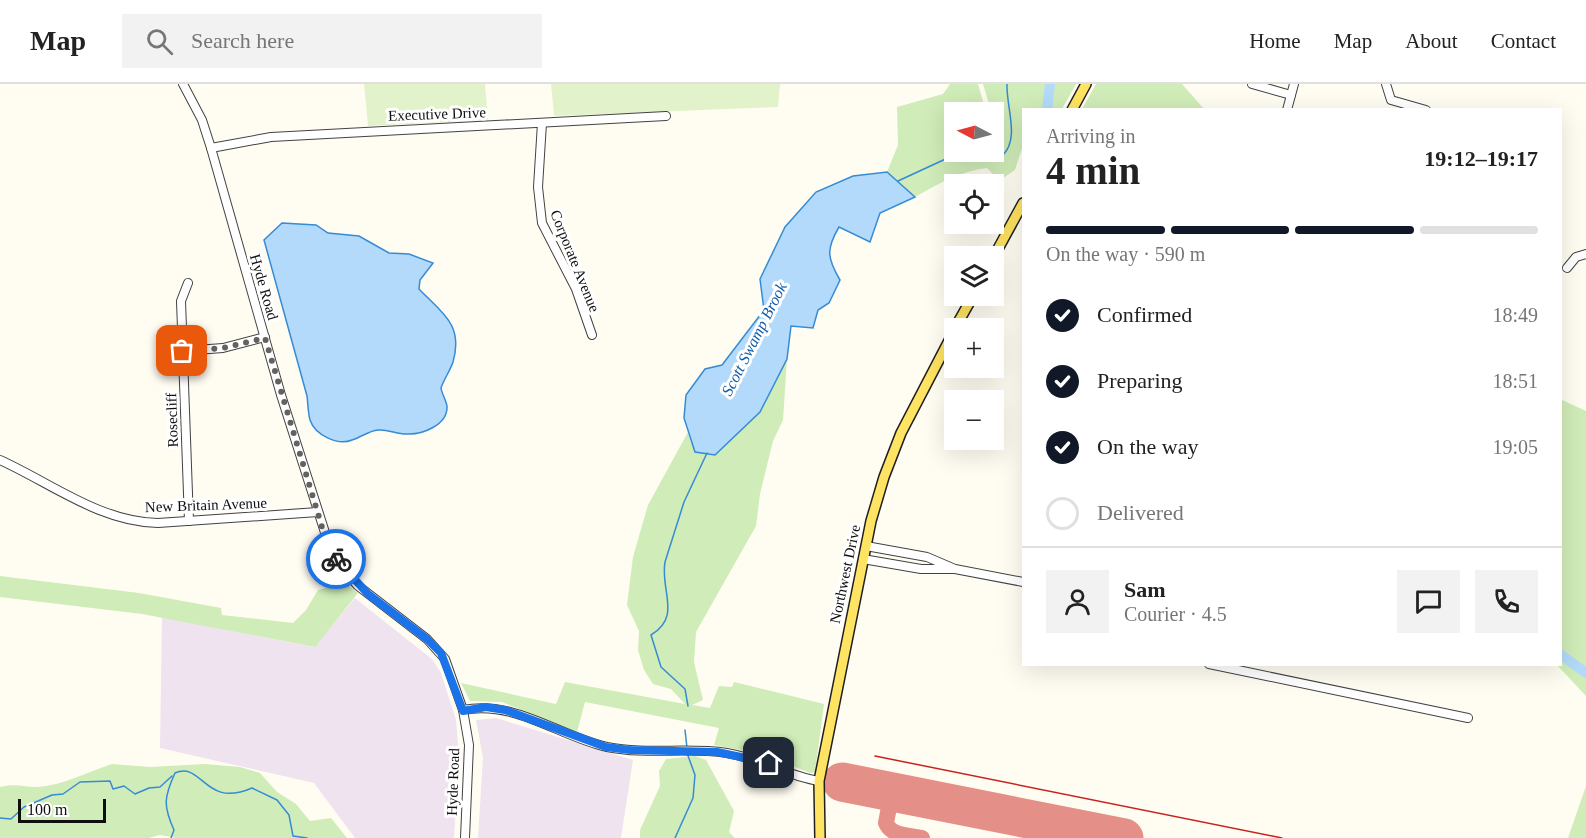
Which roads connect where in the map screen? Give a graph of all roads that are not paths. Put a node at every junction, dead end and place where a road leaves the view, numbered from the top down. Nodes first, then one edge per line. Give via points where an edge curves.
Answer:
1 (183, 84) edge
2 (1086, 84) edge
3 (1252, 84) edge
4 (1294, 84) edge
5 (1386, 84) edge
6 (1291, 95) junction
7 (1073, 108) edge
8 (1288, 108) edge
9 (1419, 108) edge
10 (666, 116) dead end
11 (542, 123) junction
12 (211, 148) junction
13 (1022, 205) edge
14 (1000, 246) edge
15 (1586, 254) edge
16 (1567, 268) dead end
17 (188, 284) dead end
18 (592, 335) dead end
19 (265, 338) junction
20 (182, 351) junction
21 (944, 351) edge
22 (0, 460) edge
23 (318, 512) junction
24 (189, 521) junction
25 (866, 546) junction
26 (863, 559) junction
27 (955, 569) junction
28 (1022, 582) edge
29 (1218, 666) edge
30 (1258, 666) edge
31 (1257, 675) junction
32 (463, 711) junction
33 (1468, 718) dead end
34 (819, 781) junction
35 (465, 838) edge
36 (820, 838) edge

1 - 12 street, Hyde Road
2 - 7 main road
3 - 6 street
4 - 6 street
5 - 9 street via 1391,100
6 - 8 street
10 - 11 street, Executive Drive
11 - 12 street, Executive Drive via 272,137
11 - 18 street, Corporate Avenue via 538,187 542,223 576,289
12 - 19 street, Hyde Road
13 - 14 main road
15 - 16 street via 1576,257
17 - 20 street, Rosecliff via 181,301
19 - 20 street via 223,348
19 - 23 street, Hyde Road
20 - 24 street, Rosecliff
21 - 25 main road, Northwest Drive via 891,458
22 - 24 street, New Britain Avenue via 83,503 126,519 152,523
23 - 24 street, New Britain Avenue
23 - 32 street, Hyde Road via 333,554 346,574 441,653
25 - 26 main road, Northwest Drive
25 - 27 street via 927,557
26 - 27 street via 921,569
26 - 34 main road, Northwest Drive
27 - 28 street
29 - 31 street
30 - 31 street
31 - 33 street
32 - 34 street via 486,707 505,710 615,748 741,756
32 - 35 street, Hyde Road via 470,755
34 - 36 main road, Northwest Drive

